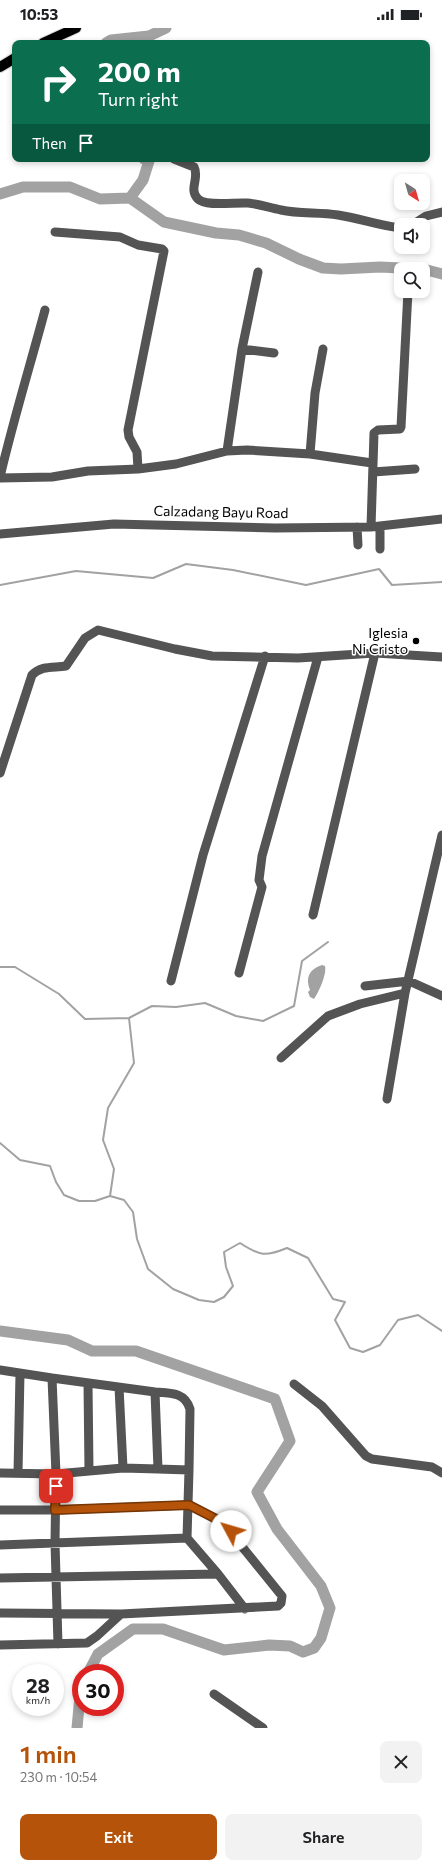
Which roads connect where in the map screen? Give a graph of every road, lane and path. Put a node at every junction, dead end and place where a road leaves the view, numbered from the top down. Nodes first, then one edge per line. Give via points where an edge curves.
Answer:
1 (76, 28) edge
2 (50, 40) edge
3 (12, 60) edge
4 (0, 67) edge
5 (182, 162) edge
6 (442, 212) edge
7 (424, 218) edge
8 (394, 227) edge
9 (55, 232) dead end
10 (258, 272) dead end
11 (408, 298) edge
12 (45, 310) dead end
13 (242, 349) junction
14 (323, 349) dead end
15 (274, 353) dead end
16 (227, 451) junction
17 (310, 454) junction
18 (372, 467) junction
19 (415, 469) dead end
20 (138, 470) junction
21 (0, 478) edge
22 (442, 519) edge
23 (357, 527) junction
24 (376, 527) junction
25 (0, 534) edge
26 (358, 545) dead end
27 (380, 549) dead end
28 (375, 653) junction
29 (266, 656) junction
30 (318, 657) junction
31 (442, 657) edge
32 (0, 773) edge
33 (442, 835) edge
34 (313, 915) dead end
35 (239, 973) dead end
36 (171, 981) dead end
37 (409, 981) junction
38 (365, 986) dead end
39 (406, 993) junction
40 (442, 996) edge
41 (281, 1058) dead end
42 (387, 1099) dead end
43 (0, 1370) edge
44 (20, 1373) junction
45 (52, 1378) junction
46 (88, 1383) junction
47 (294, 1384) dead end
48 (119, 1387) junction
49 (155, 1392) junction
50 (123, 1468) junction
51 (158, 1469) junction
52 (189, 1470) junction
53 (89, 1471) junction
54 (0, 1473) edge
55 (18, 1473) junction
56 (442, 1473) edge
57 (56, 1474) junction
58 (189, 1505) junction
59 (0, 1510) edge
60 (55, 1510) junction
61 (187, 1538) junction
62 (55, 1543) junction
63 (0, 1545) edge
64 (218, 1574) junction
65 (0, 1578) edge
66 (56, 1578) junction
67 (245, 1609) junction
68 (56, 1613) junction
69 (0, 1614) edge
70 (121, 1614) junction
71 (58, 1644) junction
72 (0, 1645) edge
73 (214, 1694) dead end
74 (263, 1728) edge

1 - 2 main road
3 - 4 main road
5 - 8 street via 194,167 194,194 207,204 250,203 282,211 338,215
6 - 7 street
9 - 20 street via 120,237 138,245 164,251 128,430 137,452
10 - 13 street
11 - 18 street via 401,428 375,432
12 - 21 street via 11,429
13 - 15 street
13 - 16 street
14 - 17 street via 315,393
16 - 17 street via 256,450
16 - 20 street via 176,464
17 - 18 street
18 - 19 street
18 - 24 street
20 - 21 street via 88,471 52,477
22 - 24 street, Calzadang Bayu Road
23 - 24 street, Calzadang Bayu Road
23 - 25 street, Calzadang Bayu Road via 275,528 114,524
23 - 26 street
24 - 27 street
28 - 30 street
28 - 31 street
28 - 34 street
29 - 30 street
29 - 32 street via 212,656 98,630 85,638 66,666 45,667 32,675
29 - 36 street via 203,854
30 - 35 street via 262,856 259,880 262,887
33 - 37 street
37 - 38 street
37 - 39 street
37 - 40 street
39 - 41 street via 360,1004 328,1016
39 - 42 street
43 - 44 street
44 - 45 street
44 - 55 street
45 - 46 street
45 - 57 street
46 - 48 street
46 - 53 street
47 - 56 street via 322,1406 366,1456 432,1467
48 - 49 street
48 - 50 street
49 - 51 street
49 - 52 street via 177,1394 188,1402
50 - 51 street
50 - 53 street
51 - 52 street
52 - 58 street
53 - 57 street
54 - 55 street
55 - 57 street
57 - 60 street
58 - 60 street
58 - 61 street
58 - 67 street via 222,1522 282,1596 278,1606
59 - 60 street
60 - 62 street
61 - 62 street
61 - 64 street
62 - 63 street
62 - 66 street
64 - 66 street
64 - 67 street
65 - 66 street
66 - 68 street
67 - 70 street
68 - 69 street
68 - 70 street
68 - 71 street
70 - 71 street via 87,1643
71 - 72 street
73 - 74 street

